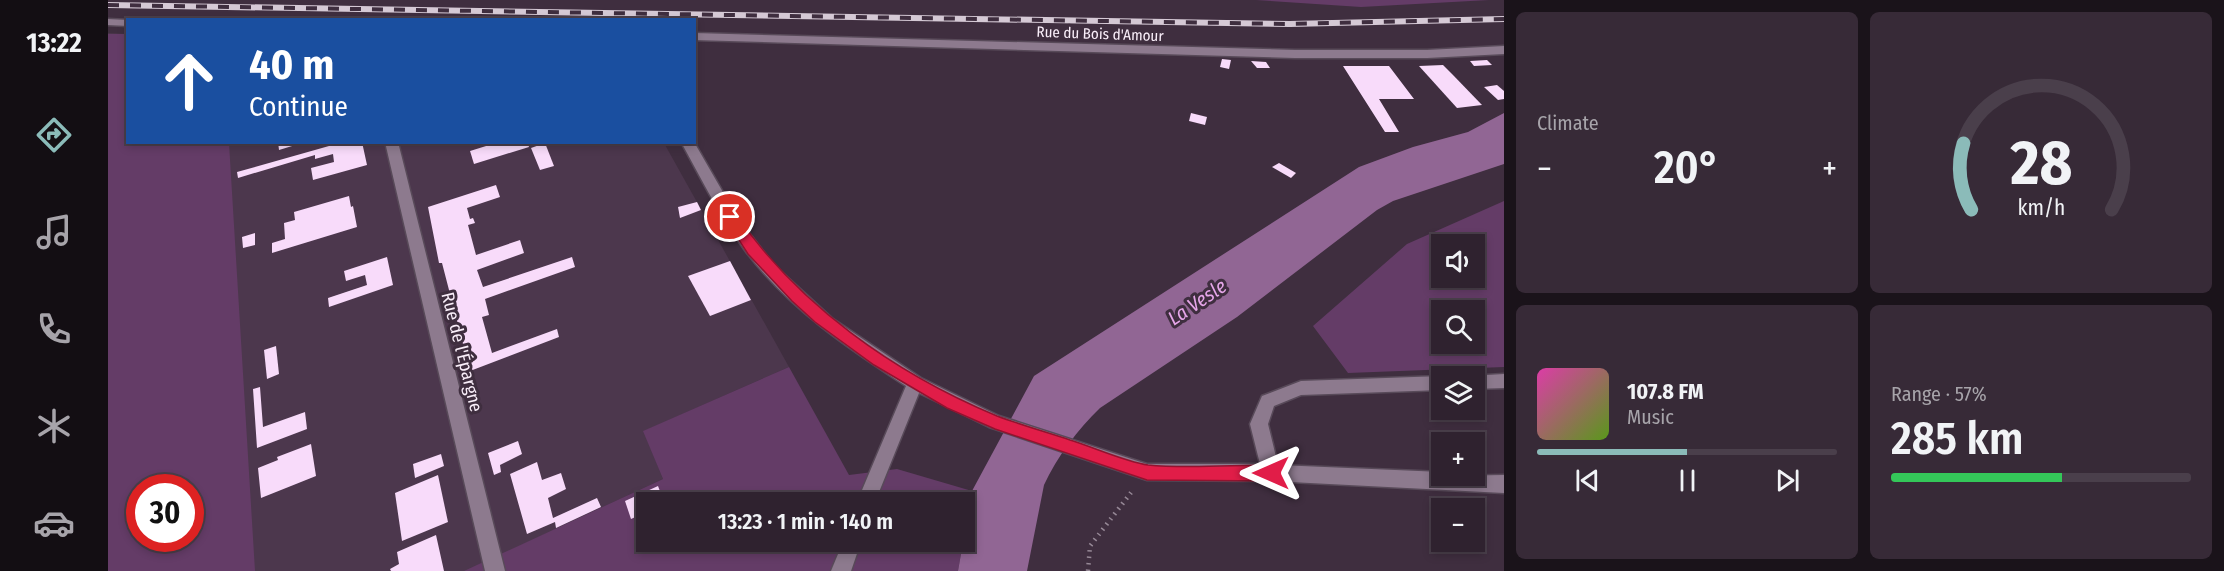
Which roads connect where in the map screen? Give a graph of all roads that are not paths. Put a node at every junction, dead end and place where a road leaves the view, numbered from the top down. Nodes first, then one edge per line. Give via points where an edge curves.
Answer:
1 (108, 22) edge
2 (126, 23) edge
3 (696, 36) edge
4 (1504, 50) edge
5 (391, 144) edge
6 (688, 144) edge
7 (1504, 381) edge
8 (1485, 382) edge
9 (915, 383) junction
10 (1431, 383) edge
11 (1271, 473) junction
12 (1504, 484) edge
13 (871, 492) edge
14 (848, 552) edge
15 (495, 571) edge
16 (841, 571) edge

1 - 2 street
3 - 4 street, Rue du Bois d'Amour via 1295,54
5 - 15 street, Rue de l'Épargne
6 - 9 street via 730,217 774,273 827,323
7 - 8 street
9 - 11 street via 995,422 1147,472
9 - 13 street
10 - 11 street via 1301,388 1268,401 1259,424
11 - 12 street
14 - 16 street

